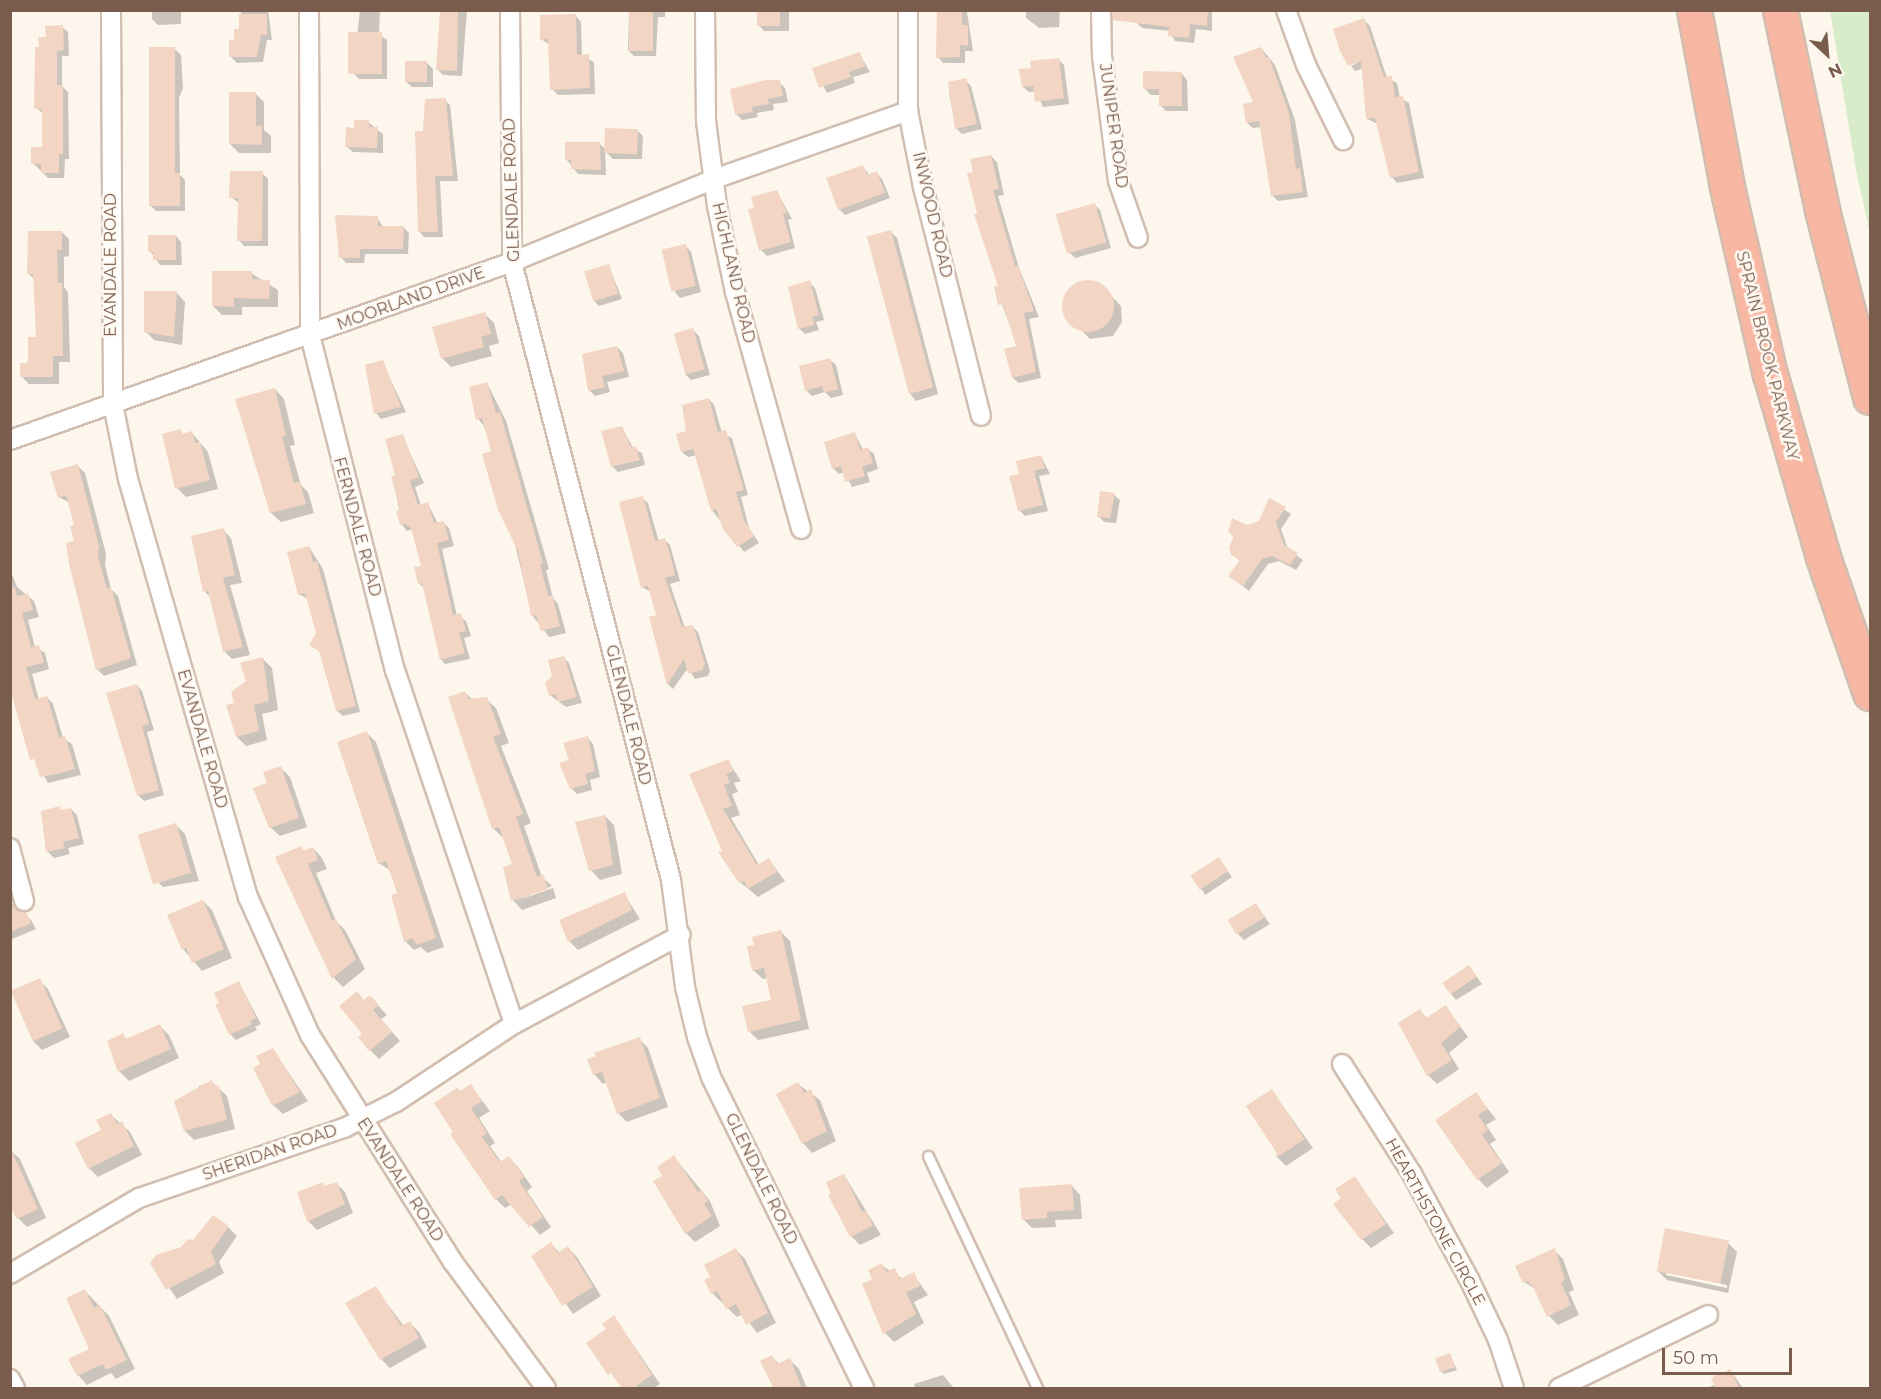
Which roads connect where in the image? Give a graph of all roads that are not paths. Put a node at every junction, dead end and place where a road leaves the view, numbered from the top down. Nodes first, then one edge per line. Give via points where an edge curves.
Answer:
1 (111, 10) edge
2 (309, 10) edge
3 (510, 10) edge
4 (705, 10) edge
5 (908, 10) edge
6 (1101, 10) edge
7 (1286, 10) edge
8 (1695, 10) edge
9 (1780, 10) edge
10 (908, 111) junction
11 (1343, 140) dead end
12 (714, 179) junction
13 (1138, 238) dead end
14 (512, 262) junction
15 (310, 335) junction
16 (1870, 397) edge
17 (113, 404) junction
18 (981, 416) dead end
19 (10, 440) edge
20 (801, 529) dead end
21 (1870, 693) edge
22 (10, 848) edge
23 (24, 901) dead end
24 (681, 935) junction
25 (514, 1024) junction
26 (1342, 1064) dead end
27 (361, 1119) junction
28 (928, 1156) dead end
29 (10, 1274) edge
30 (1708, 1315) dead end
31 (10, 1379) edge
32 (15, 1389) edge
33 (546, 1389) edge
34 (864, 1389) edge
35 (1037, 1389) edge
36 (1514, 1389) edge
37 (1558, 1389) edge

1 - 17 street, EVANDALE ROAD
2 - 15 street, FERNDALE ROAD
3 - 14 street, GLENDALE ROAD
4 - 12 street, HIGHLAND ROAD via 706,121
5 - 10 street, INWOOD ROAD
6 - 13 street, JUNIPER ROAD via 1102,56 1118,181
7 - 11 street via 1306,65
8 - 21 highway, SPRAIN BROOK PARKWAY via 1729,198 1770,374 1823,557
9 - 16 highway via 1822,210
10 - 12 street, MOORLAND DRIVE
10 - 18 street, INWOOD ROAD via 923,187
12 - 14 street, MOORLAND DRIVE
12 - 20 street, HIGHLAND ROAD via 735,292
14 - 15 street, MOORLAND DRIVE
14 - 24 street, GLENDALE ROAD via 671,880
15 - 17 street, MOORLAND DRIVE
15 - 25 street, FERNDALE ROAD via 395,670
17 - 19 street, MOORLAND DRIVE
17 - 27 street, EVANDALE ROAD via 128,479 248,897 310,1035
22 - 23 street
24 - 25 street, SHERIDAN ROAD
24 - 34 street, GLENDALE ROAD via 685,987 711,1077
25 - 27 street, SHERIDAN ROAD via 396,1102
26 - 36 street, HEARTHSTONE CIRCLE via 1412,1174 1470,1281 1498,1340
27 - 29 street, SHERIDAN ROAD via 139,1198
27 - 33 street, EVANDALE ROAD via 453,1262
28 - 35 lane
30 - 37 street
31 - 32 street

